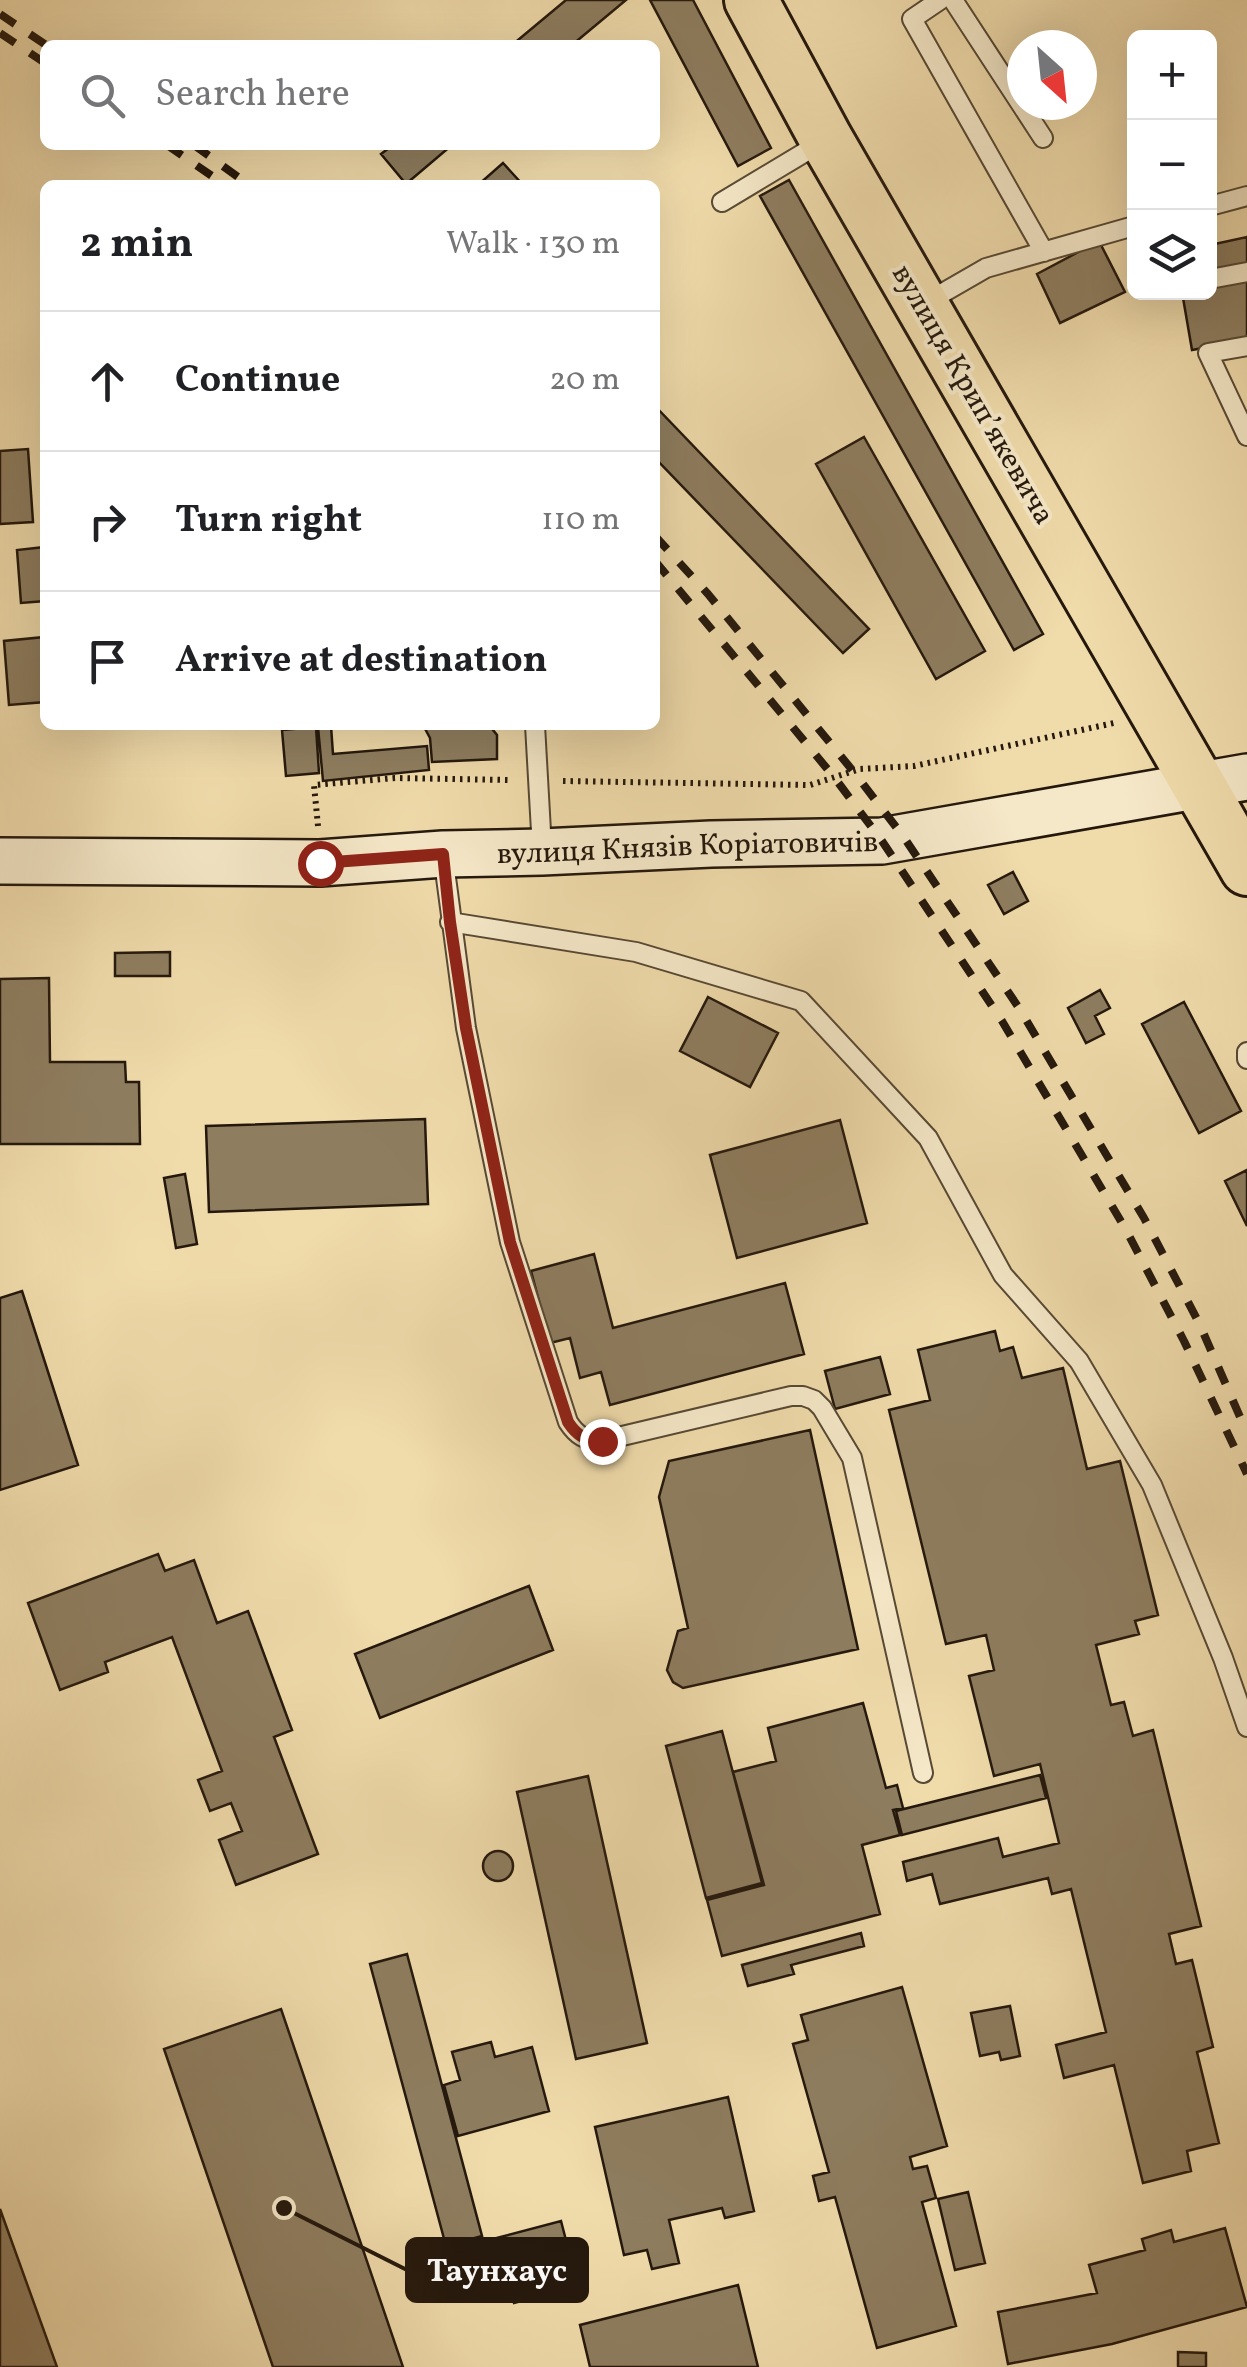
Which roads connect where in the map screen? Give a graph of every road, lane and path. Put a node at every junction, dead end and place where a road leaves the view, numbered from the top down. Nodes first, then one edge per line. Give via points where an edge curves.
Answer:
1 (750, 0) edge
2 (940, 0) edge
3 (953, 0) edge
4 (826, 138) junction
5 (1043, 138) dead end
6 (1247, 196) edge
7 (722, 202) dead end
8 (1217, 204) edge
9 (1127, 228) edge
10 (1044, 252) junction
11 (1247, 272) edge
12 (1217, 278) edge
13 (922, 305) junction
14 (1247, 346) edge
15 (1245, 426) edge
16 (1125, 721) dead end
17 (534, 730) edge
18 (537, 781) junction
19 (1224, 782) edge
20 (542, 852) junction
21 (443, 854) junction
22 (0, 861) edge
23 (320, 863) junction
24 (1247, 869) edge
25 (450, 922) junction
26 (1247, 1727) edge
27 (924, 1774) dead end

1 - 4 main road, вулиця Крипʼякевича
2 - 10 lane via 912,18
3 - 5 lane
4 - 7 lane
4 - 13 main road, вулиця Крипʼякевича
6 - 8 lane
9 - 10 lane
10 - 13 lane via 986,268
11 - 12 lane
13 - 19 main road, вулиця Крипʼякевича
14 - 15 lane via 1208,354
16 - 18 path via 914,766 860,769 810,785
17 - 18 lane
18 - 20 lane
18 - 23 path via 395,778 314,786
19 - 20 main road, вулиця Князів Коріатовичів via 882,840
19 - 24 main road, вулиця Крипʼякевича
20 - 21 main road, вулиця Князів Коріатовичів
21 - 23 main road, вулиця Князів Коріатовичів
21 - 25 lane
22 - 23 main road, вулиця Князів Коріатовичів
25 - 26 lane via 636,952 802,1001 928,1138 1003,1275 1079,1362 1152,1484
25 - 27 lane via 510,1242 568,1422 576,1434 602,1441 791,1396 814,1400 852,1458

